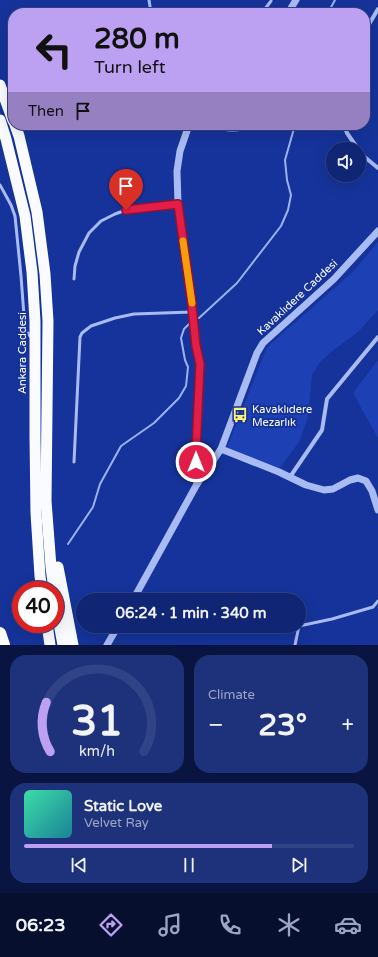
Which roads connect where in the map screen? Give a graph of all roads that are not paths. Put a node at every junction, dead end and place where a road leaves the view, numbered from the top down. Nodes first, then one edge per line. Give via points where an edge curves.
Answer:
1 (378, 9) edge
2 (370, 23) edge
3 (0, 85) edge
4 (8, 107) edge
5 (0, 120) edge
6 (16, 130) edge
7 (186, 130) edge
8 (346, 130) edge
9 (353, 142) edge
10 (366, 158) edge
11 (378, 168) edge
12 (0, 185) edge
13 (178, 204) junction
14 (378, 231) edge
15 (74, 279) dead end
16 (193, 312) junction
17 (378, 337) edge
18 (35, 341) junction
19 (221, 449) junction
20 (74, 462) dead end
21 (290, 477) junction
22 (198, 484) junction
23 (46, 501) junction
24 (378, 510) edge
25 (41, 581) edge
26 (53, 581) edge
27 (137, 593) edge
28 (378, 601) edge
29 (0, 633) edge
30 (48, 633) edge
31 (61, 633) edge
32 (114, 633) edge
33 (4, 645) edge
34 (50, 645) edge
35 (63, 645) edge
36 (73, 645) edge
37 (107, 645) edge
38 (295, 645) edge

1 - 2 street
3 - 4 highway
5 - 18 highway, Ankara Caddesi via 25,216 32,272
6 - 23 highway via 37,212 45,274 48,321
7 - 13 street via 177,171
8 - 9 street
10 - 11 street
12 - 18 lane via 15,216 25,329
13 - 15 lane via 126,210 101,221 89,233 80,252 74,266
13 - 16 street
14 - 19 street, Kavaklıdere Caddesi via 334,279 263,343
16 - 20 lane via 134,314 91,326 82,333
16 - 22 street via 200,364 196,450
17 - 21 street via 327,399 322,430
18 - 25 highway, Ankara Caddesi via 36,513
19 - 21 street
19 - 22 street, Kavaklıdere Caddesi
21 - 24 street via 324,490 333,489 358,478 366,481
22 - 27 street, Kavaklıdere Caddesi
23 - 26 highway
23 - 36 highway
28 - 38 lane via 372,607 299,626
29 - 33 highway
30 - 34 highway
31 - 35 highway
32 - 37 street

